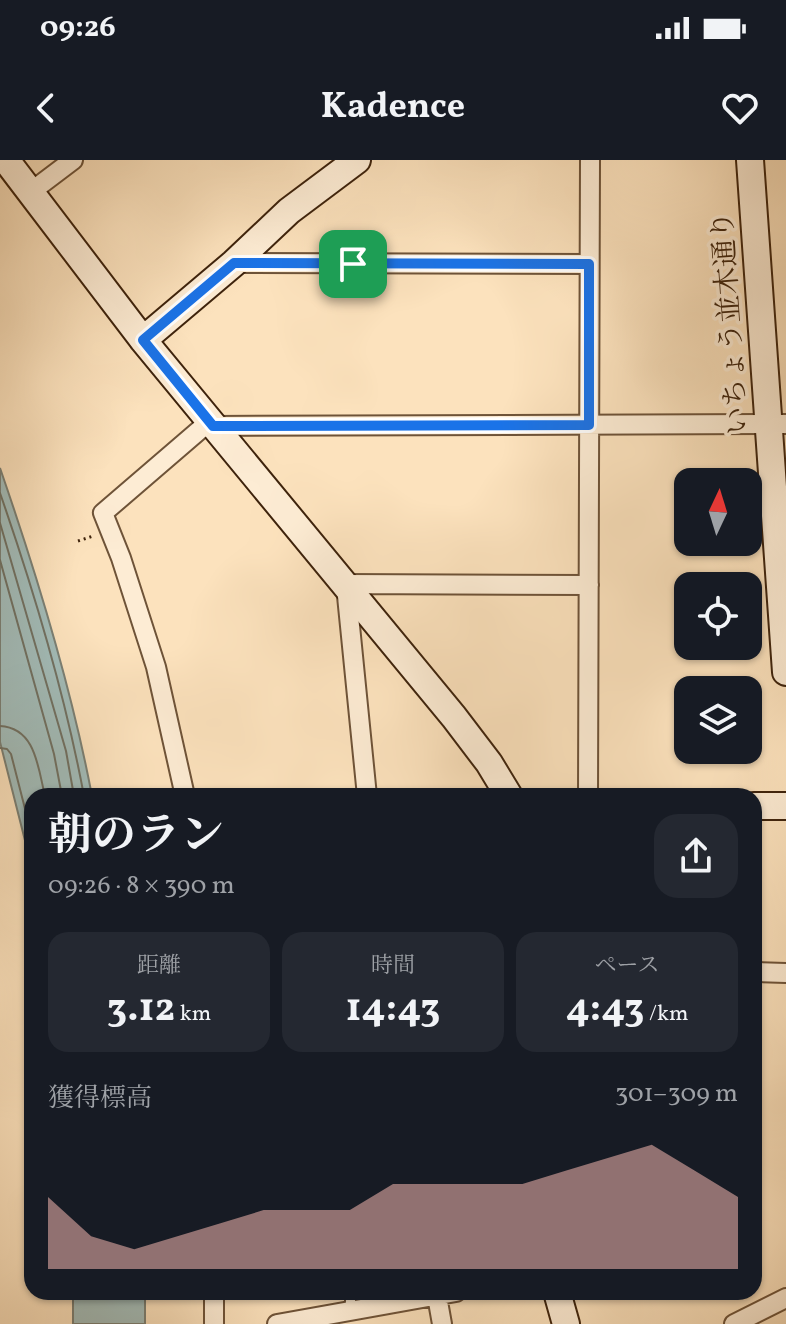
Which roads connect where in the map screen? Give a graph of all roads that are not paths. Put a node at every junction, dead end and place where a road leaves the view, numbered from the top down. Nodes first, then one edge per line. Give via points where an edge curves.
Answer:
1 (6, 160) edge
2 (73, 160) edge
3 (357, 160) edge
4 (590, 160) edge
5 (750, 160) edge
6 (32, 191) junction
7 (234, 263) junction
8 (589, 264) junction
9 (143, 340) junction
10 (212, 424) junction
11 (777, 424) edge
12 (589, 425) junction
13 (345, 585) junction
14 (589, 585) junction
15 (786, 672) edge
16 (183, 788) edge
17 (366, 788) edge
18 (504, 788) edge
19 (588, 788) edge
20 (762, 806) edge
21 (786, 806) edge
22 (762, 972) edge
23 (786, 973) edge
24 (786, 1298) edge
25 (214, 1300) edge
26 (438, 1300) edge
27 (559, 1300) edge
28 (351, 1301) edge
29 (214, 1324) edge
30 (277, 1324) edge
31 (442, 1324) edge
32 (566, 1324) edge
33 (734, 1324) edge

1 - 6 street
2 - 6 street
3 - 7 street via 289,211
4 - 8 street
5 - 11 street, いちょう並木通り
6 - 9 street
7 - 8 street
7 - 9 street
8 - 12 street
9 - 10 street
10 - 12 street
10 - 13 street
10 - 16 street via 103,513 156,667
11 - 12 street
11 - 15 street, いちょう並木通り
12 - 14 street
13 - 14 street
13 - 17 street
13 - 18 street via 454,717
14 - 19 street
20 - 21 street
22 - 23 street
24 - 33 street
25 - 29 street
26 - 31 street
27 - 32 street
28 - 30 street

